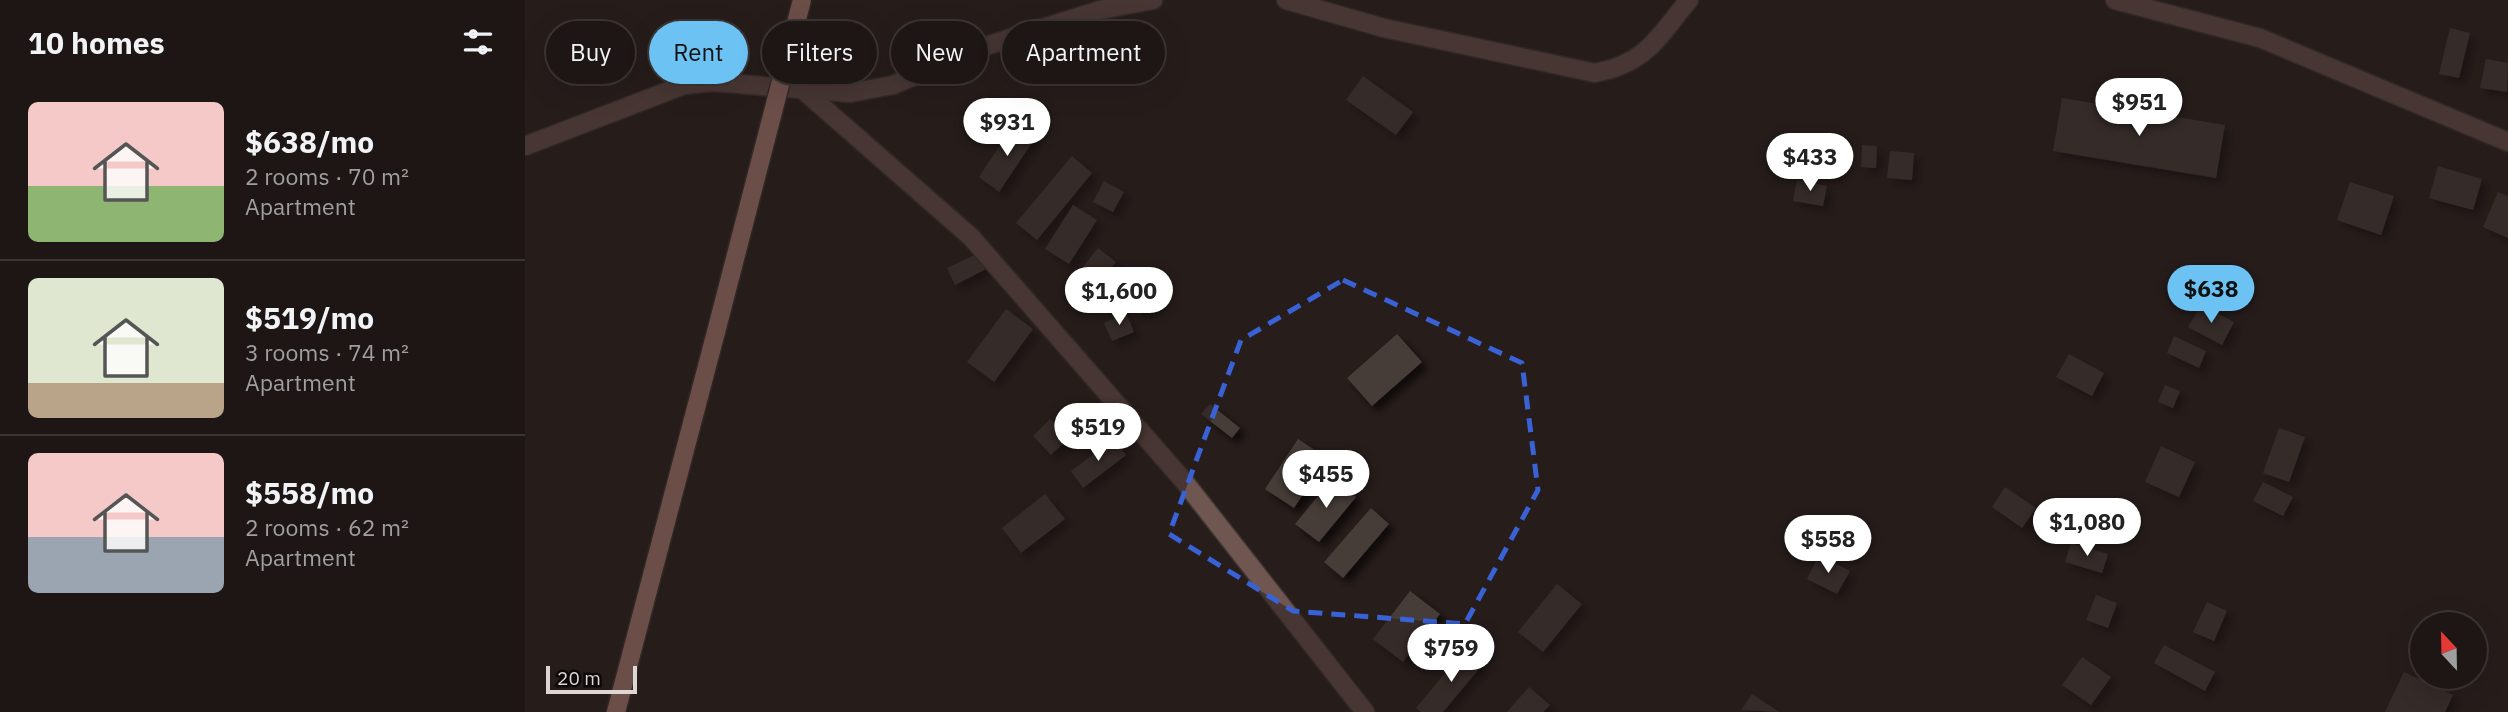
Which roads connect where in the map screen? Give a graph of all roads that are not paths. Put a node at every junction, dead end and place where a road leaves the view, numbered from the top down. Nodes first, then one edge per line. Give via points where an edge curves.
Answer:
1 (802, 0) edge
2 (1153, 0) edge
3 (1286, 0) edge
4 (1689, 0) edge
5 (2115, 0) edge
6 (802, 89) junction
7 (2508, 142) edge
8 (525, 146) edge
9 (616, 712) edge
10 (1365, 712) edge

1 - 9 main road, bridge
2 - 6 street via 1100,10 989,45 893,85 850,93
3 - 4 street via 1384,28 1595,74 1627,65 1645,53
5 - 7 street via 2260,38
6 - 8 street via 713,82 684,85
6 - 10 street via 971,237 1183,480

